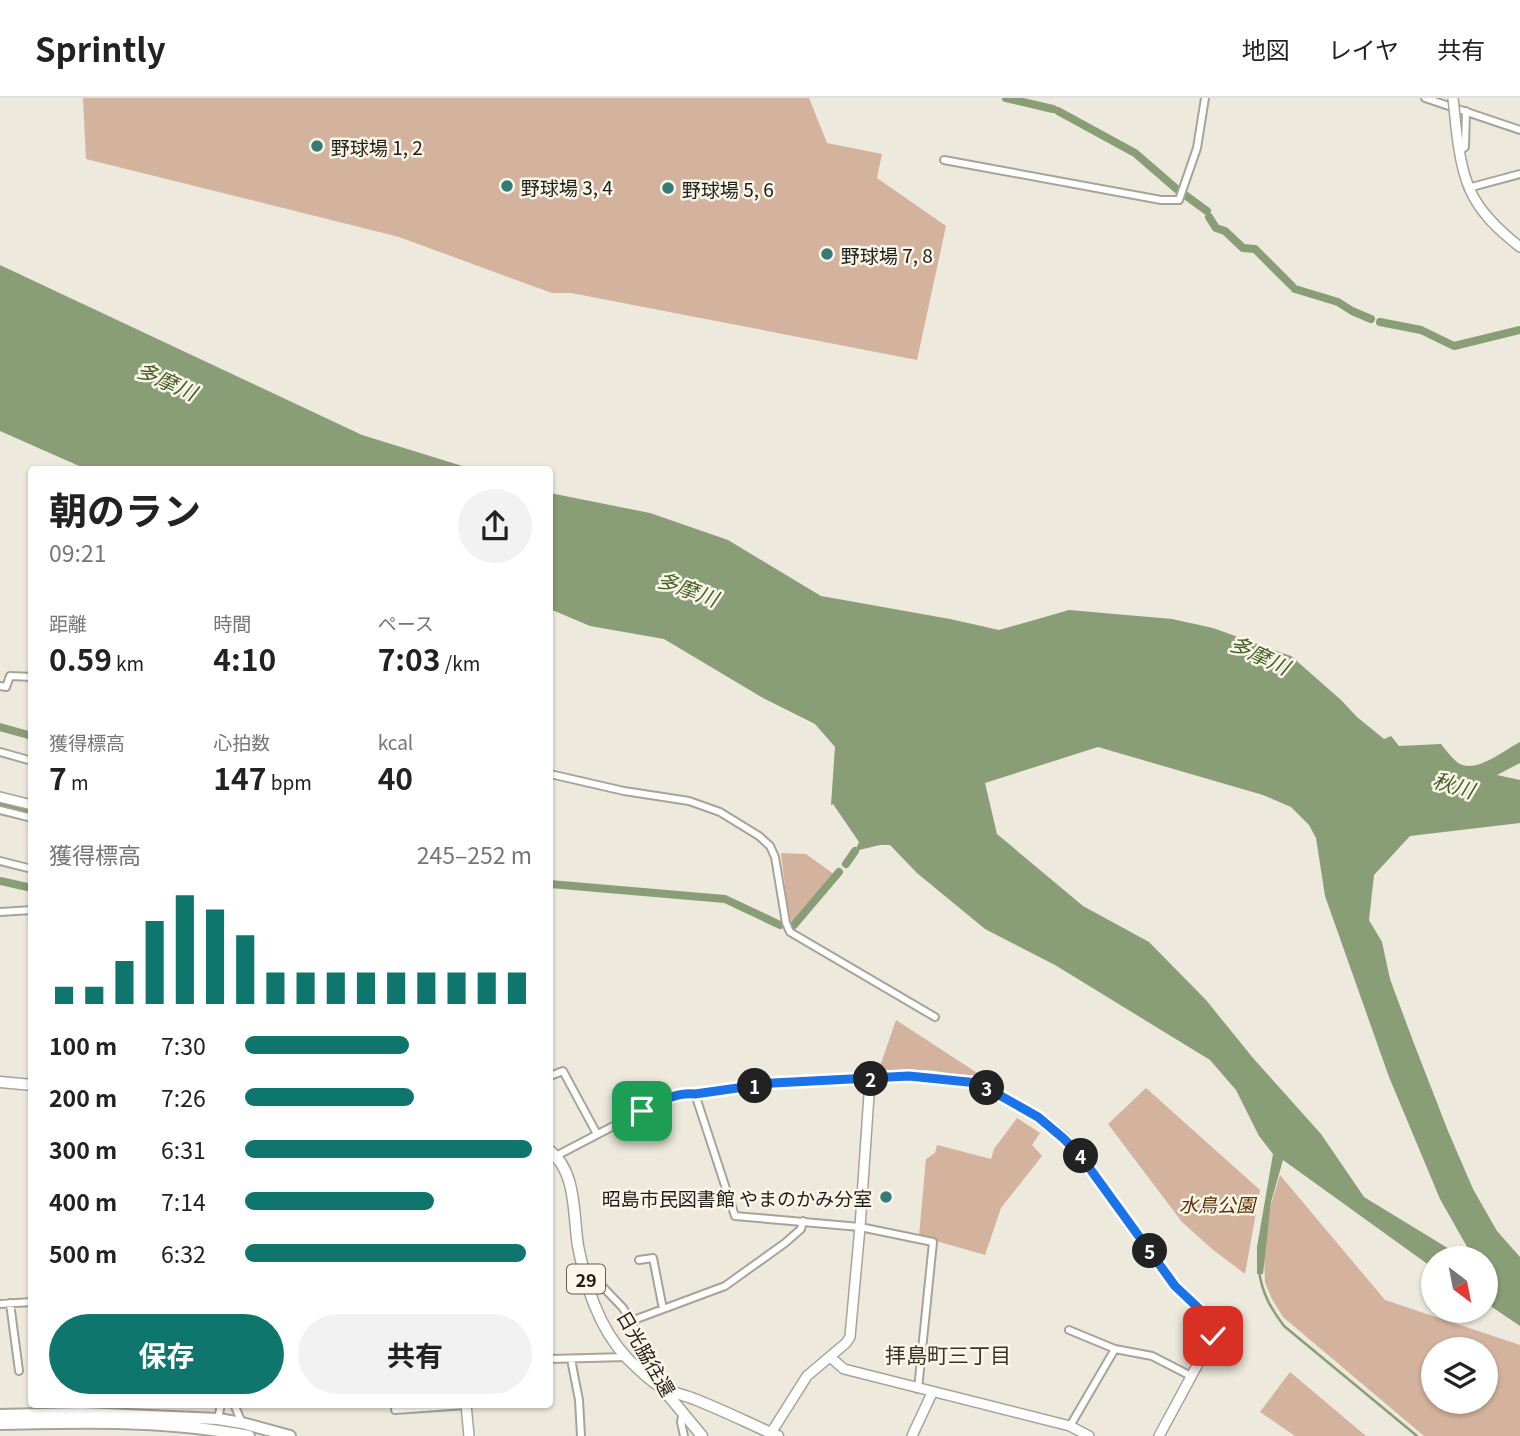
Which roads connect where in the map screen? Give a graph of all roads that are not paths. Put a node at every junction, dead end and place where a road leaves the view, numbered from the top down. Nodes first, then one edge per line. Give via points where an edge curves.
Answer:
1 (1205, 98) edge
2 (1425, 98) edge
3 (1453, 98) edge
4 (1466, 111) junction
5 (1520, 130) edge
6 (1459, 152) junction
7 (944, 160) dead end
8 (1520, 174) edge
9 (1468, 188) junction
10 (1520, 247) edge
11 (28, 677) edge
12 (0, 686) edge
13 (0, 752) edge
14 (28, 760) edge
15 (553, 775) edge
16 (0, 797) edge
17 (28, 804) edge
18 (0, 810) edge
19 (28, 816) edge
20 (0, 861) edge
21 (28, 868) edge
22 (28, 910) edge
23 (0, 912) edge
24 (935, 1017) dead end
25 (553, 1075) edge
26 (870, 1080) junction
27 (0, 1082) edge
28 (28, 1085) edge
29 (695, 1094) junction
30 (597, 1134) junction
31 (553, 1154) edge
32 (803, 1221) junction
33 (860, 1227) junction
34 (639, 1260) dead end
35 (586, 1278) junction
36 (28, 1302) edge
37 (10, 1303) junction
38 (0, 1304) edge
39 (663, 1309) junction
40 (631, 1321) junction
41 (1069, 1330) dead end
42 (1115, 1349) junction
43 (627, 1357) junction
44 (830, 1357) junction
45 (553, 1359) edge
46 (571, 1359) junction
47 (19, 1371) dead end
48 (1191, 1376) junction
49 (663, 1388) junction
50 (918, 1390) junction
51 (932, 1393) junction
52 (82, 1408) edge
53 (220, 1408) edge
54 (236, 1408) edge
55 (419, 1408) edge
56 (466, 1408) edge
57 (395, 1410) dead end
58 (683, 1410) junction
59 (0, 1415) edge
60 (243, 1423) junction
61 (0, 1424) edge
62 (1070, 1426) junction
63 (216, 1428) edge
64 (775, 1434) edge
65 (249, 1436) edge
66 (290, 1436) edge
67 (469, 1436) edge
68 (581, 1436) edge
69 (684, 1436) edge
70 (702, 1436) edge
71 (912, 1436) edge
72 (1089, 1436) edge
73 (1159, 1436) edge

1 - 7 street via 1197,148 1180,200
2 - 4 street
3 - 6 street, bridge
4 - 5 street
4 - 6 street via 1465,147
6 - 9 street
8 - 9 street
9 - 10 street via 1490,221
11 - 12 street via 10,676 6,687
13 - 14 street
15 - 24 street via 689,801 720,812 759,836 775,857 790,932
16 - 17 street
18 - 19 street
20 - 21 street
22 - 23 street
25 - 30 street via 563,1071
26 - 29 street via 773,1083
26 - 33 street
26 - 48 street via 909,1076 978,1083 1038,1117 1063,1138 1175,1286 1212,1321 1213,1336
27 - 28 main road
29 - 30 street via 669,1097
29 - 32 street via 735,1216
30 - 31 street
31 - 35 main road, 29 via 568,1177
32 - 33 street
32 - 39 street via 785,1243 725,1286
33 - 44 street via 852,1328 846,1343
33 - 50 street via 933,1242
34 - 39 street via 653,1258
35 - 40 street, 日光脇往還 via 601,1285
35 - 43 main road, 29 via 606,1329
36 - 37 street
37 - 38 street
37 - 47 street
39 - 40 street
40 - 49 street, 日光脇往還 via 660,1372
41 - 42 street
42 - 48 street via 1152,1356
42 - 62 street
43 - 46 street
43 - 49 main road, 29
44 - 50 street via 844,1369
44 - 64 street via 807,1376
45 - 46 street
46 - 68 street
48 - 73 street
49 - 58 main road, 日光脇往還 / 29
49 - 64 main road, 29
50 - 51 street
51 - 62 street
51 - 71 street
52 - 59 highway
52 - 63 highway
53 - 63 street
54 - 60 street
55 - 57 street
56 - 67 street
58 - 69 street
58 - 70 main road, 日光脇往還 / 29
60 - 63 highway
60 - 65 street
60 - 66 highway
61 - 63 highway
62 - 72 street
63 - 65 highway

